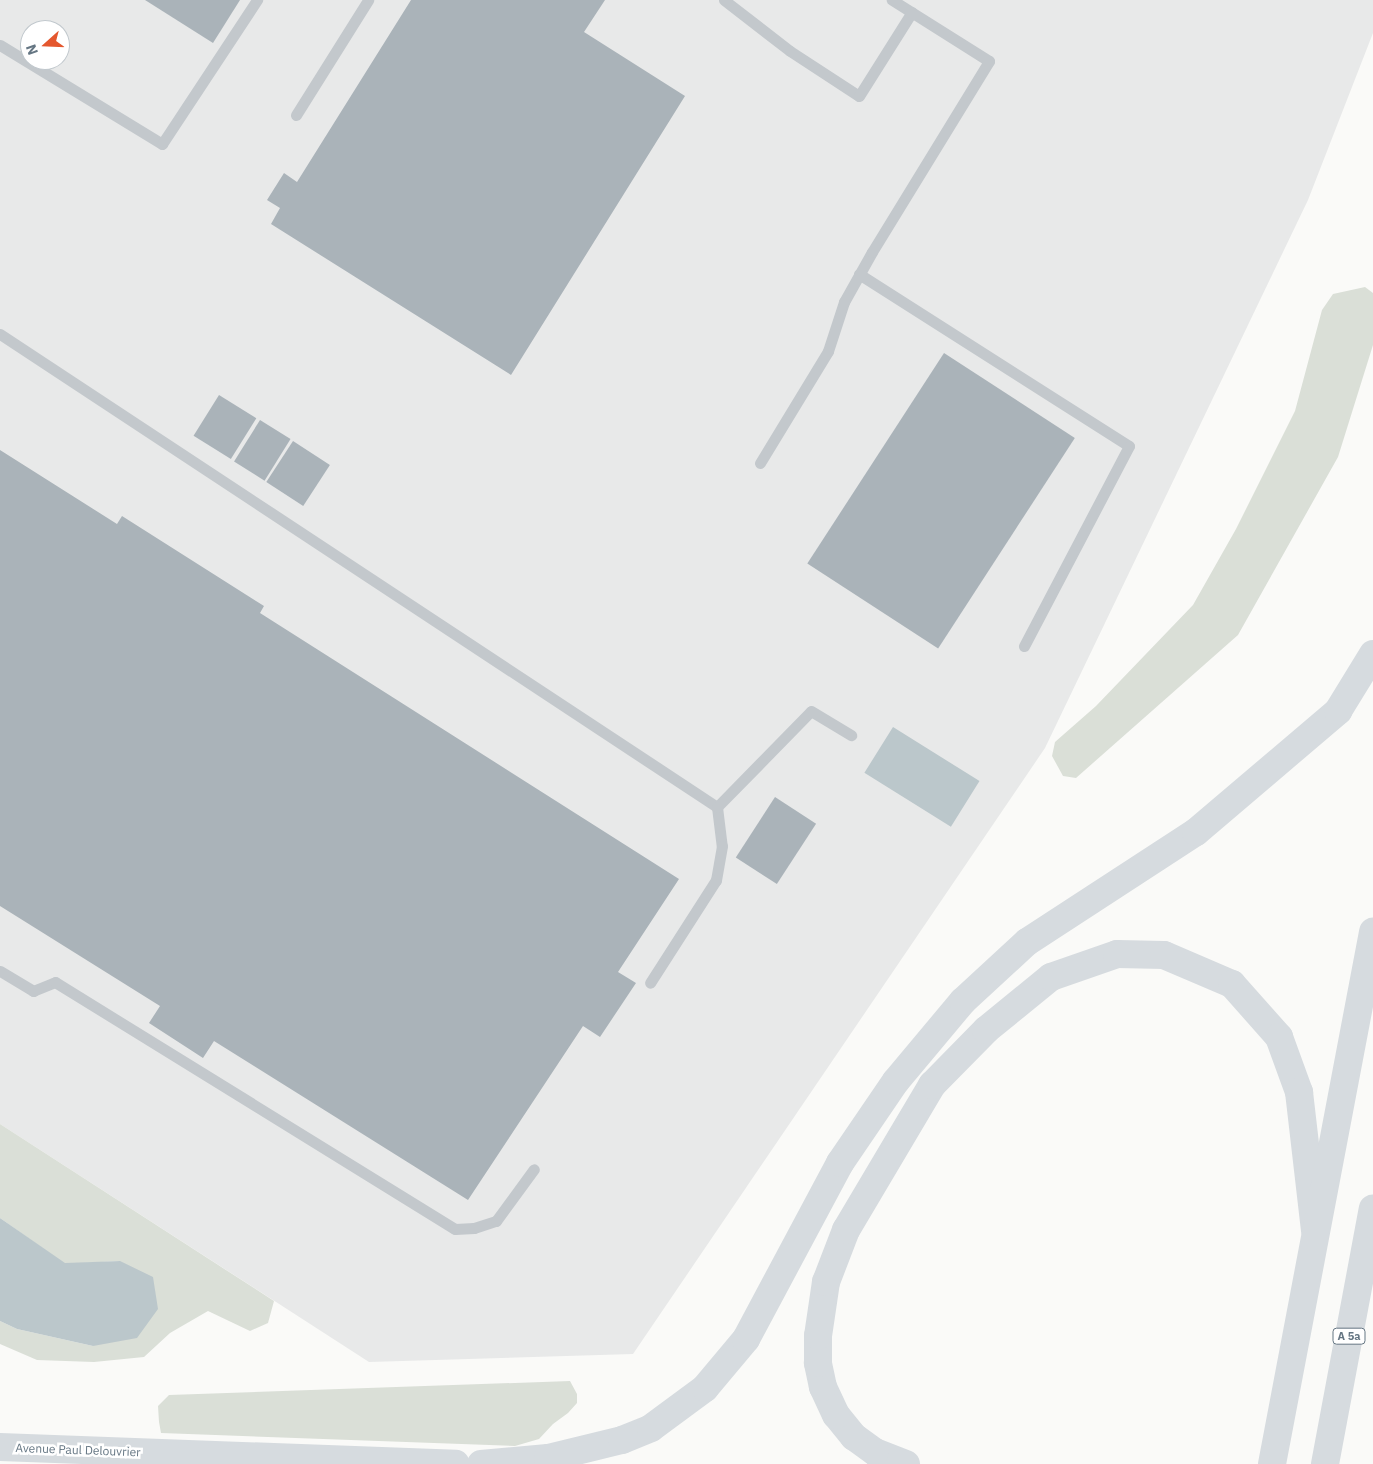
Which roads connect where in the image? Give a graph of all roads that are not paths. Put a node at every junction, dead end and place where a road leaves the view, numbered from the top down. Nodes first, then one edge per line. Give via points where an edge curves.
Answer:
1 (257, 0) edge
2 (368, 0) edge
3 (724, 0) edge
4 (892, 0) edge
5 (912, 12) junction
6 (0, 45) edge
7 (296, 115) dead end
8 (860, 274) junction
9 (0, 334) edge
10 (760, 463) dead end
11 (1024, 646) dead end
12 (1373, 654) edge
13 (851, 735) dead end
14 (717, 807) junction
15 (1373, 932) edge
16 (0, 971) edge
17 (650, 983) dead end
18 (534, 1169) dead end
19 (1373, 1208) edge
20 (1315, 1230) junction
21 (0, 1447) edge
22 (456, 1464) edge
23 (481, 1464) edge
24 (906, 1464) edge
25 (1272, 1464) edge
26 (1325, 1464) edge

1 - 6 lane via 162,144
2 - 7 lane
3 - 5 lane via 790,51 859,96
4 - 5 lane
5 - 8 lane via 989,61
8 - 10 lane via 844,302 828,351
8 - 11 lane via 1129,446
9 - 14 lane
12 - 23 main road via 1338,711 1196,832 1027,942 963,1001 896,1081 840,1163 746,1339 705,1388 651,1428 622,1440 548,1458
13 - 14 lane via 811,711
14 - 17 lane via 722,846 716,880
15 - 20 main road
16 - 18 lane via 33,991 55,982 455,1229 474,1228 496,1221
19 - 26 main road, A 5a
20 - 24 main road via 1299,1092 1279,1037 1232,984 1164,955 1117,954 1051,977 986,1030 932,1085 846,1230 826,1282 818,1336 818,1363 823,1387 836,1415 854,1437 875,1452
20 - 25 main road
21 - 22 main road, Avenue Paul Delouvrier

